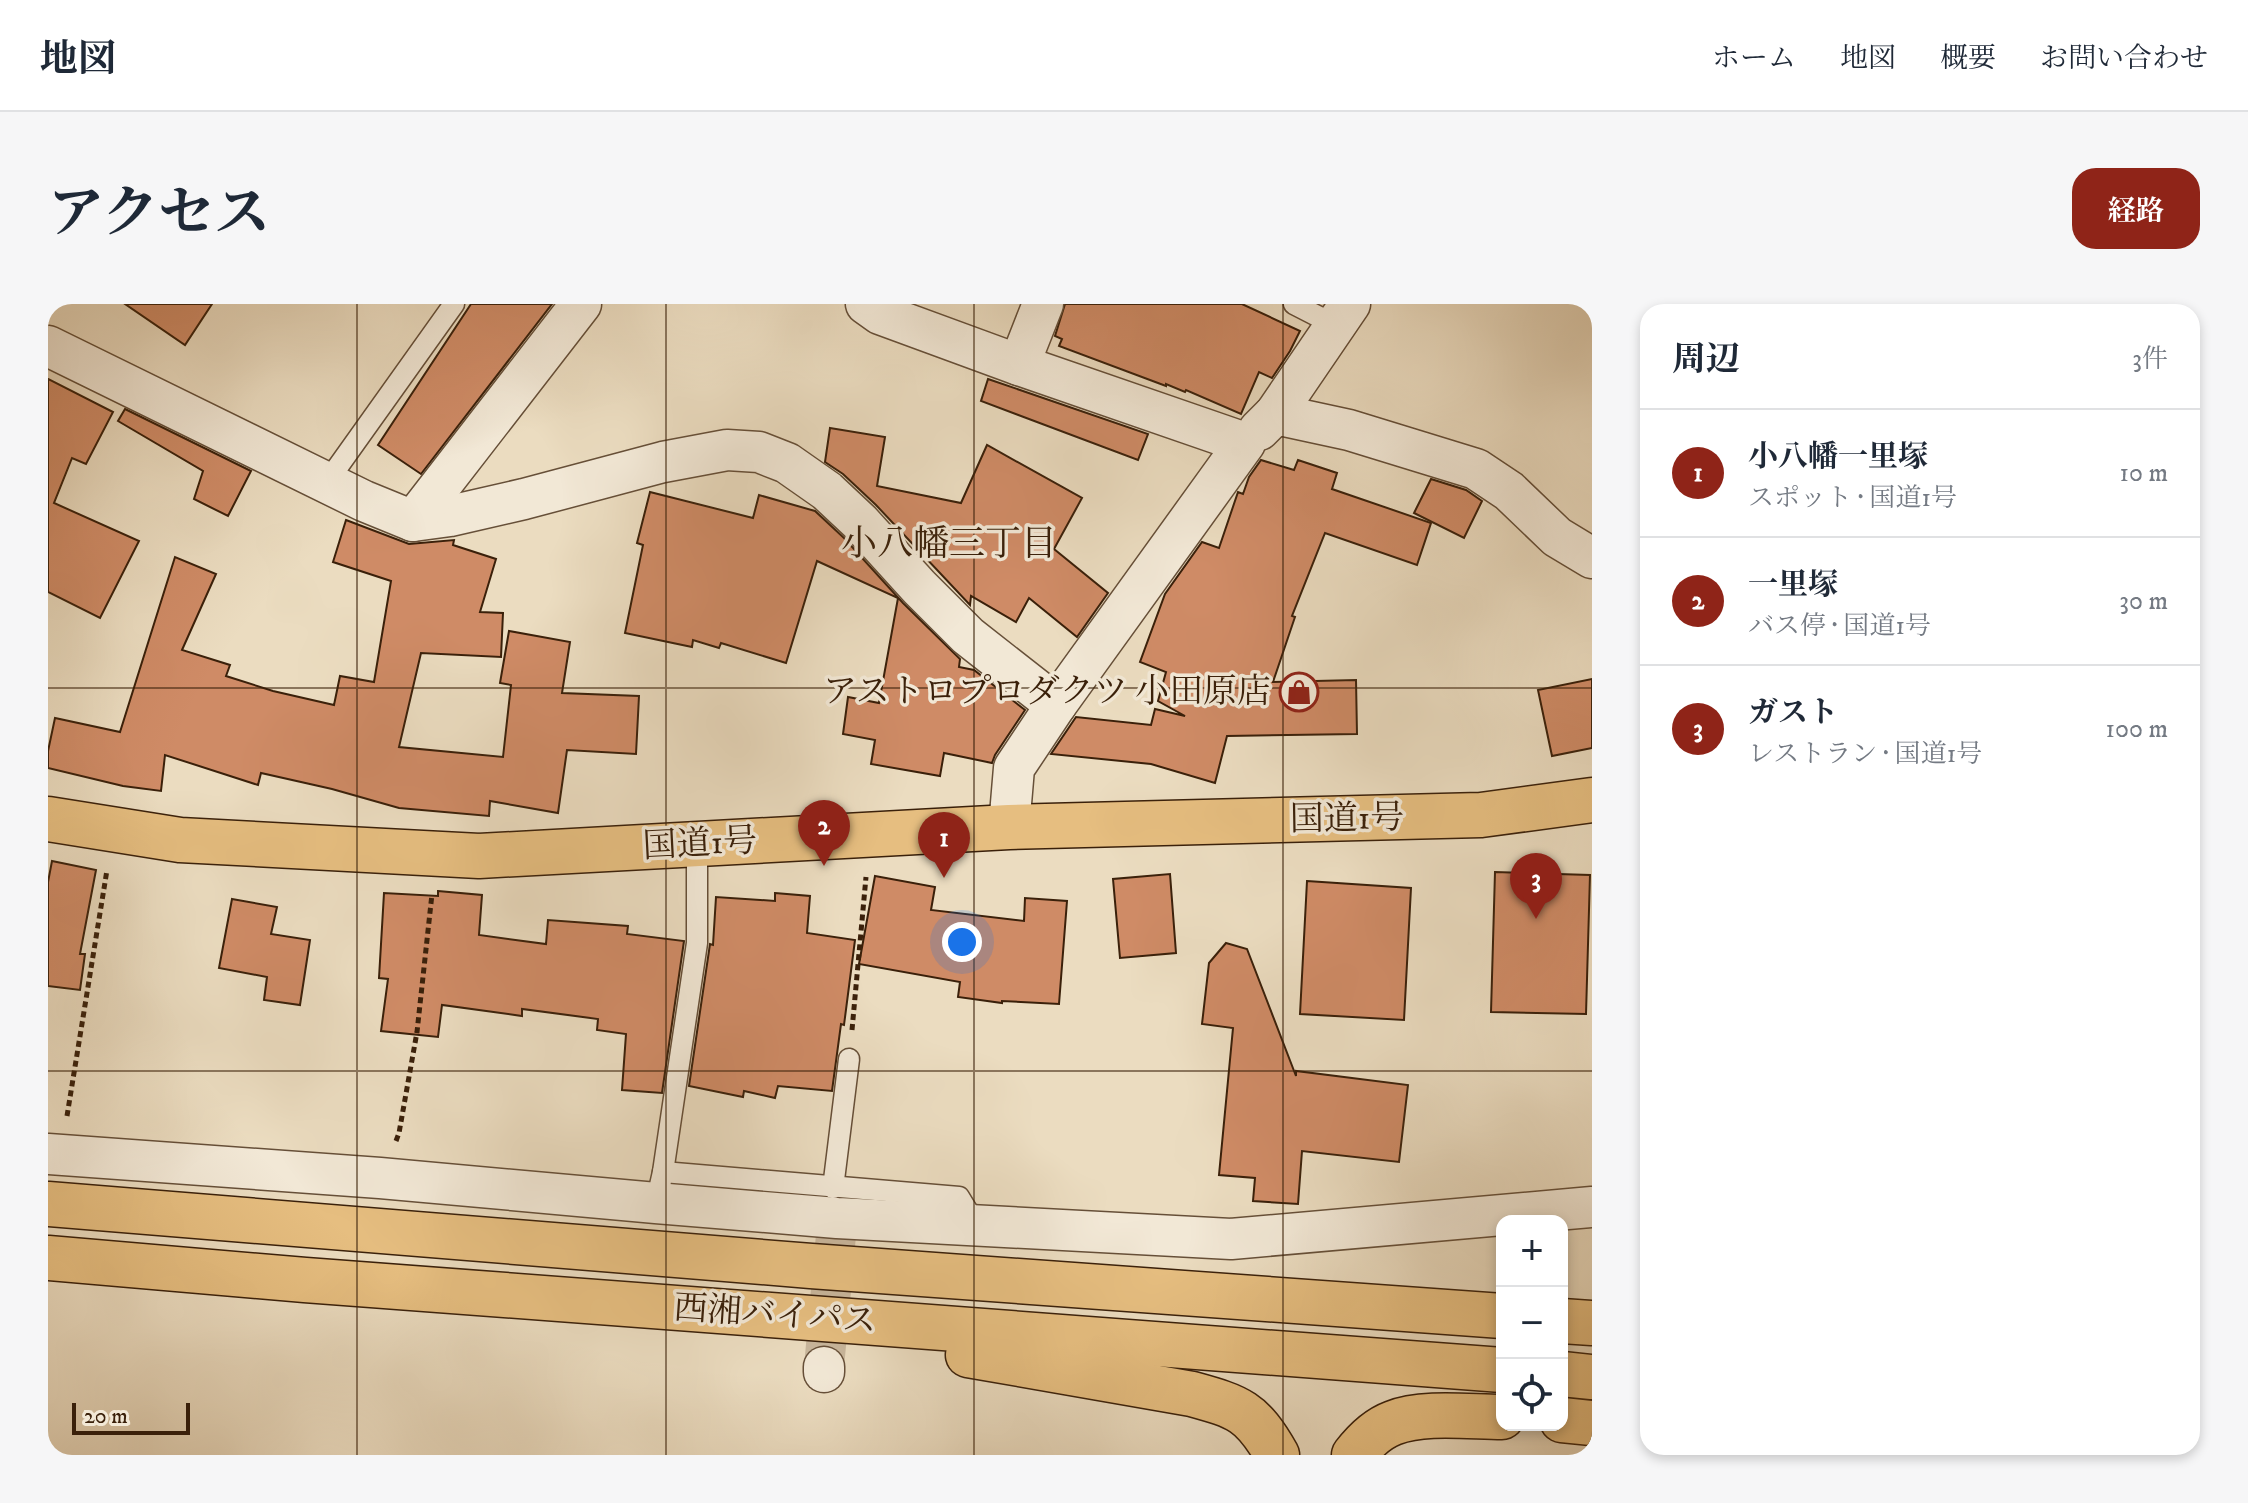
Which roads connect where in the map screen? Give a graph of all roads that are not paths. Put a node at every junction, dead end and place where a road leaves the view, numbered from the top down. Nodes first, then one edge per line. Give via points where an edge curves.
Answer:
1 (454, 304) edge
2 (581, 304) edge
3 (866, 304) edge
4 (1043, 304) edge
5 (1294, 304) edge
6 (1342, 314) edge
7 (48, 346) edge
8 (1019, 365) junction
9 (1275, 414) junction
10 (1245, 443) junction
11 (327, 482) junction
12 (413, 521) junction
13 (1592, 558) edge
14 (1056, 705) junction
15 (1592, 800) edge
16 (48, 819) edge
17 (1009, 827) junction
18 (697, 844) junction
19 (849, 1059) road end
20 (54, 1155) edge
21 (659, 1188) junction
22 (48, 1204) edge
23 (1592, 1207) edge
24 (835, 1214) junction
25 (48, 1258) edge
26 (1410, 1309) junction
27 (1496, 1310) edge
28 (1568, 1310) edge
29 (1592, 1310) edge
30 (732, 1312) junction
31 (1496, 1316) edge
32 (1568, 1321) edge
33 (1592, 1323) edge
34 (1496, 1370) edge
35 (1568, 1375) edge
36 (1592, 1377) edge
37 (1496, 1417) edge
38 (1568, 1421) edge
39 (1592, 1423) edge
40 (1277, 1455) edge
41 (1354, 1455) edge

1 - 11 lane
2 - 12 street
3 - 8 street via 880,314
4 - 8 street
5 - 6 lane
6 - 9 street
7 - 11 street
8 - 10 street
9 - 10 street
9 - 13 street via 1349,430 1476,469 1509,491 1557,537
10 - 14 street
11 - 12 street
12 - 14 street via 524,499 676,459 727,450 759,452 787,463 827,491 968,636
14 - 17 street via 1014,768
15 - 17 highway, 国道1号 via 1481,815
16 - 18 highway, 国道1号 via 180,840 479,856
17 - 18 highway, 国道1号
18 - 21 lane via 697,943
19 - 24 lane
20 - 21 street via 380,1178
21 - 24 street
22 - 26 highway, 西湘バイパス
23 - 24 street via 1231,1239
25 - 30 highway, 西湘バイパス
26 - 27 highway
26 - 31 highway, 西湘バイパス
28 - 29 highway
30 - 34 highway, 西湘バイパス
30 - 40 highway via 1192,1394 1236,1407 1264,1432
32 - 33 highway
35 - 36 highway
37 - 41 highway via 1394,1422
38 - 39 highway

